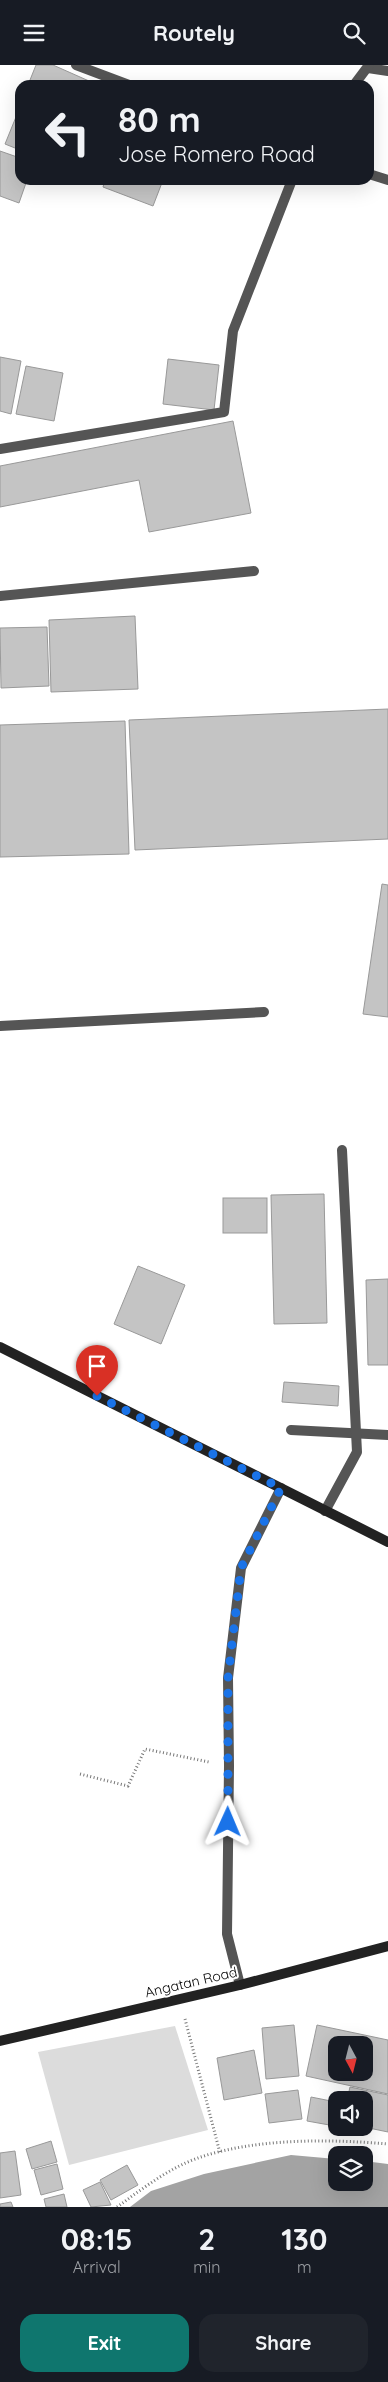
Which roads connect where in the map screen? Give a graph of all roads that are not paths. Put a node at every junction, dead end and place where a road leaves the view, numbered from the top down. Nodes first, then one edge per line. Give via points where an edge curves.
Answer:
1 (76, 65) edge
2 (368, 66) edge
3 (388, 71) edge
4 (116, 80) edge
5 (358, 80) edge
6 (374, 176) edge
7 (388, 180) edge
8 (290, 185) edge
9 (0, 449) edge
10 (254, 571) dead end
11 (0, 596) edge
12 (264, 1012) dead end
13 (0, 1026) edge
14 (342, 1150) dead end
15 (0, 1347) edge
16 (291, 1430) dead end
17 (358, 1433) junction
18 (388, 1435) edge
19 (281, 1488) junction
20 (326, 1511) junction
21 (388, 1542) edge
22 (388, 1946) edge
23 (240, 1985) junction
24 (0, 2041) edge

1 - 4 street
2 - 3 street
2 - 5 street
6 - 7 street
8 - 9 street via 232,331 224,412
10 - 11 street
12 - 13 street
14 - 17 street
15 - 19 main road
16 - 17 street
17 - 18 street
17 - 20 street via 357,1452
19 - 20 main road
19 - 23 street via 241,1568 228,1678 227,1934
20 - 21 main road
22 - 23 main road, Angatan Road
23 - 24 main road, Angatan Road

